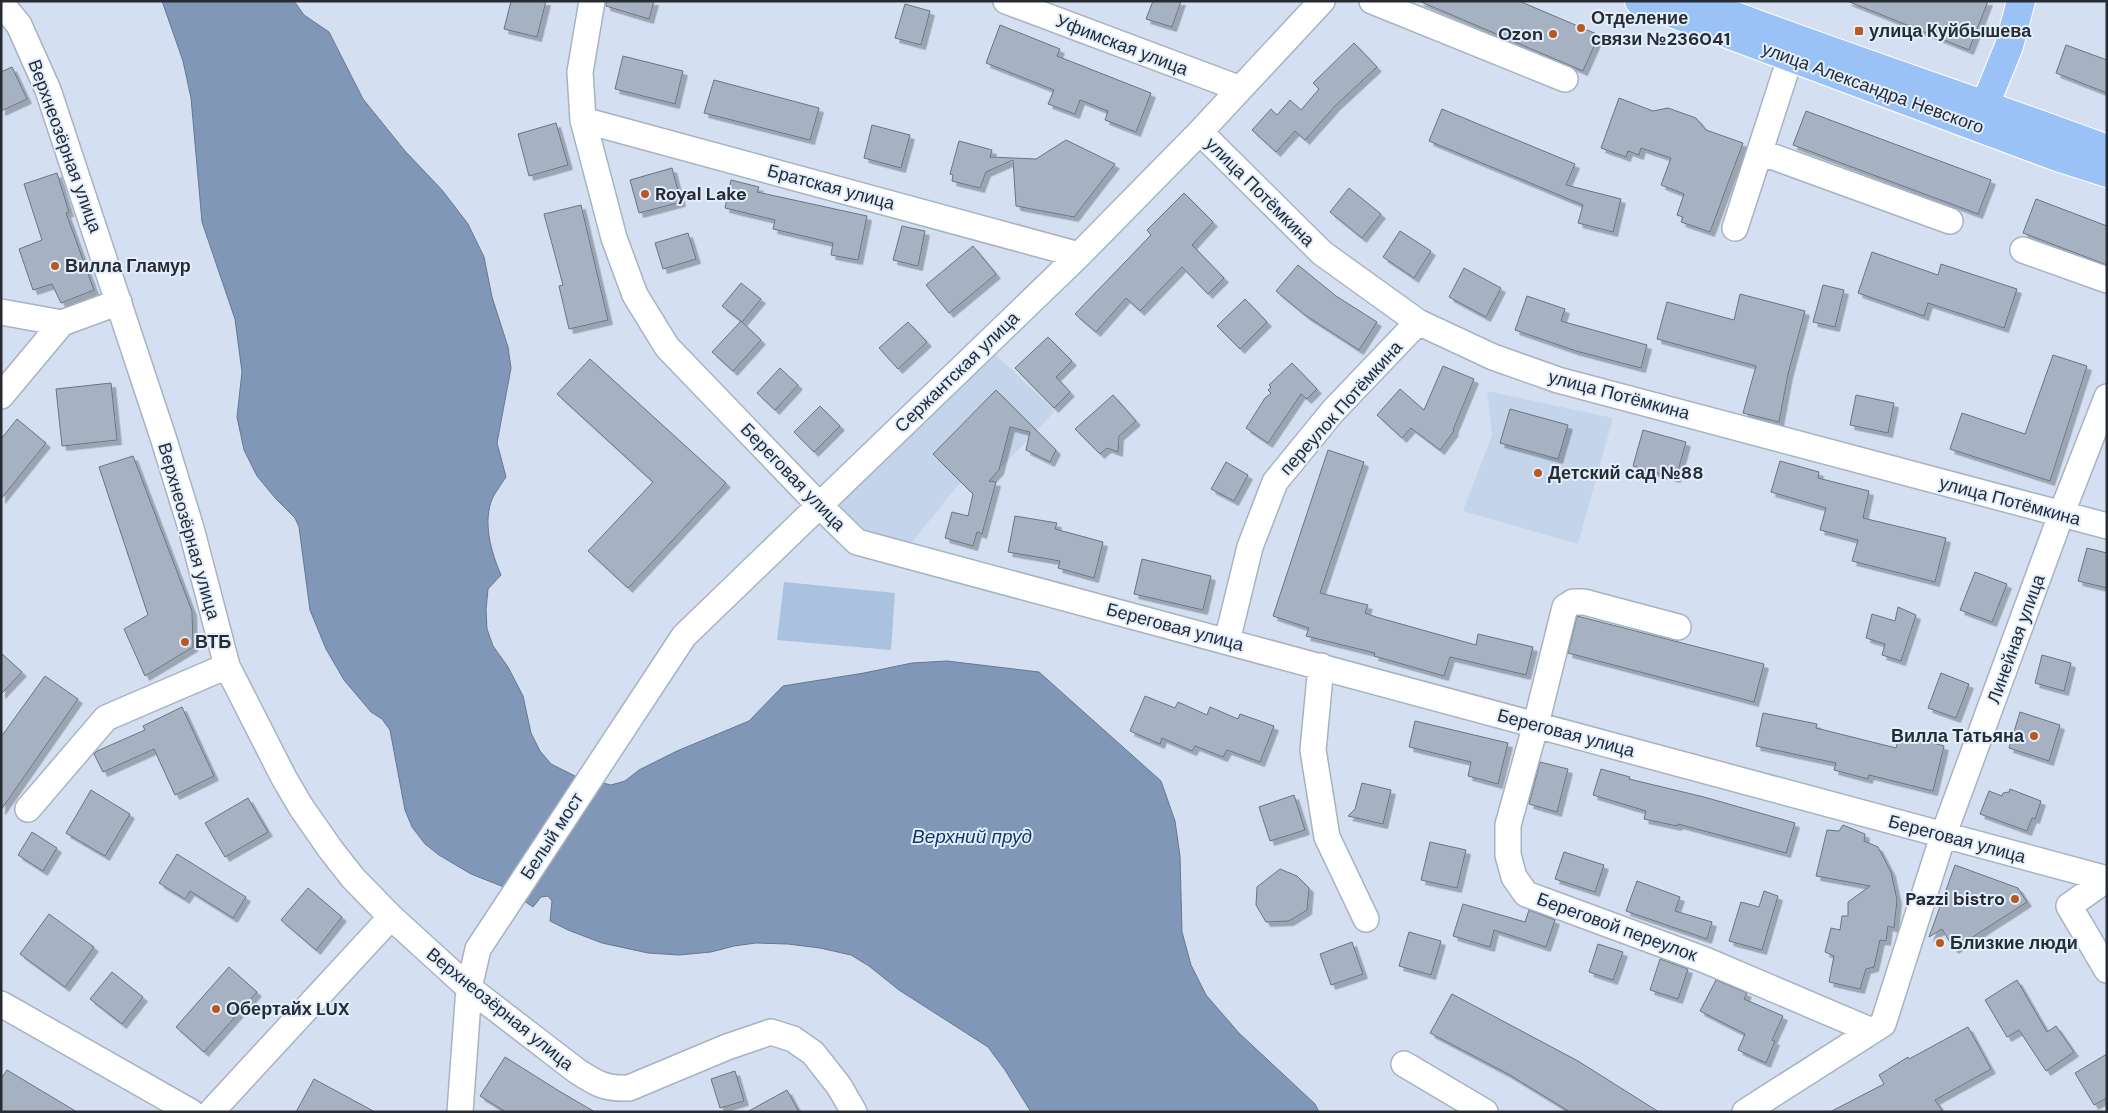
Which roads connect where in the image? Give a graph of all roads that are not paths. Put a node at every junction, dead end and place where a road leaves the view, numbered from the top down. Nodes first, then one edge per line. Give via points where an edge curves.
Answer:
1 (592, 1) edge
2 (1006, 1) edge
3 (1322, 1) edge
4 (1372, 1) edge
5 (1639, 1) edge
6 (2022, 1) edge
7 (1, 3) edge
8 (1714, 4) edge
9 (1790, 58) junction
10 (1564, 79) dead end
11 (1238, 88) junction
12 (1981, 116) junction
13 (583, 120) junction
14 (1200, 132) junction
15 (2107, 149) edge
16 (1760, 152) junction
17 (2107, 173) edge
18 (1950, 221) dead end
19 (1735, 228) dead end
20 (2024, 250) dead end
21 (1079, 255) junction
22 (2107, 280) edge
23 (119, 302) junction
24 (1, 312) edge
25 (1418, 322) junction
26 (62, 324) junction
27 (1, 396) edge
28 (2107, 398) edge
29 (2100, 436) edge
30 (819, 505) junction
31 (2061, 514) junction
32 (2107, 526) edge
33 (1678, 627) dead end
34 (1227, 641) junction
35 (227, 666) junction
36 (1321, 666) junction
37 (1536, 724) junction
38 (606, 754) joint
39 (28, 809) dead end
40 (1943, 836) junction
41 (2107, 879) edge
42 (391, 917) junction
43 (1366, 919) dead end
44 (2107, 970) edge
45 (469, 988) junction
46 (1, 1004) edge
47 (1877, 1028) junction
48 (1404, 1064) dead end
49 (191, 1112) edge
50 (212, 1112) edge
51 (460, 1112) edge
52 (854, 1112) edge
53 (1485, 1112) edge
54 (1745, 1112) edge

1 - 13 street, Береговая улица via 580,72
2 - 11 street, Уфимская улица
3 - 11 street, Сержантская улица
4 - 10 street
5 - 9 main road, улица Александра Невского
6 - 12 main road via 2009,46
7 - 23 street, Верхнеозёрная улица via 19,25 48,90
8 - 12 main road, улица Александра Невского
9 - 12 main road, улица Александра Невского
9 - 16 street
11 - 14 street, Сержантская улица
12 - 15 main road, улица Александра Невского
12 - 17 main road, улица Александра Невского via 2057,157
13 - 21 street, Братская улица
13 - 30 street, Береговая улица via 614,238 635,295 667,347
14 - 21 street, Сержантская улица
14 - 25 street, улица Потёмкина via 1322,253
16 - 18 street
16 - 19 street
20 - 22 street
21 - 30 street, Сержантская улица
23 - 26 street
23 - 35 street, Верхнеозёрная улица via 191,528
24 - 26 street
25 - 31 street, улица Потёмкина via 1493,358 1558,380
25 - 34 street, переулок Потёмкина via 1333,411 1275,482 1250,547
26 - 27 street
28 - 29 street, Линейная улица
29 - 31 street, Линейная улица
30 - 34 street, Береговая улица via 857,542
30 - 38 street, Сержантская улица via 684,636
31 - 32 street, улица Потёмкина
31 - 40 street, Линейная улица
33 - 37 street, Береговой переулок via 1584,602 1573,602 1565,607
34 - 36 street, Береговая улица
35 - 39 street via 106,718
35 - 42 street, Верхнеозёрная улица via 302,807 342,864
36 - 37 street, Береговая улица
36 - 43 street via 1314,750 1327,837
37 - 40 street, Береговая улица
37 - 47 street, Береговой переулок via 1508,825 1508,855 1514,877 1526,894
38 - 45 street, Белый мост via 478,949
40 - 41 street, Береговая улица
40 - 47 street, Линейная улица
41 - 44 street via 2069,906
42 - 45 street, Верхнеозёрная улица
42 - 50 street
45 - 51 street, Белый мост
45 - 52 street, Верхнеозёрная улица via 577,1071 611,1089 629,1088 772,1032 793,1039 813,1053
46 - 49 street
47 - 54 street
48 - 53 street

